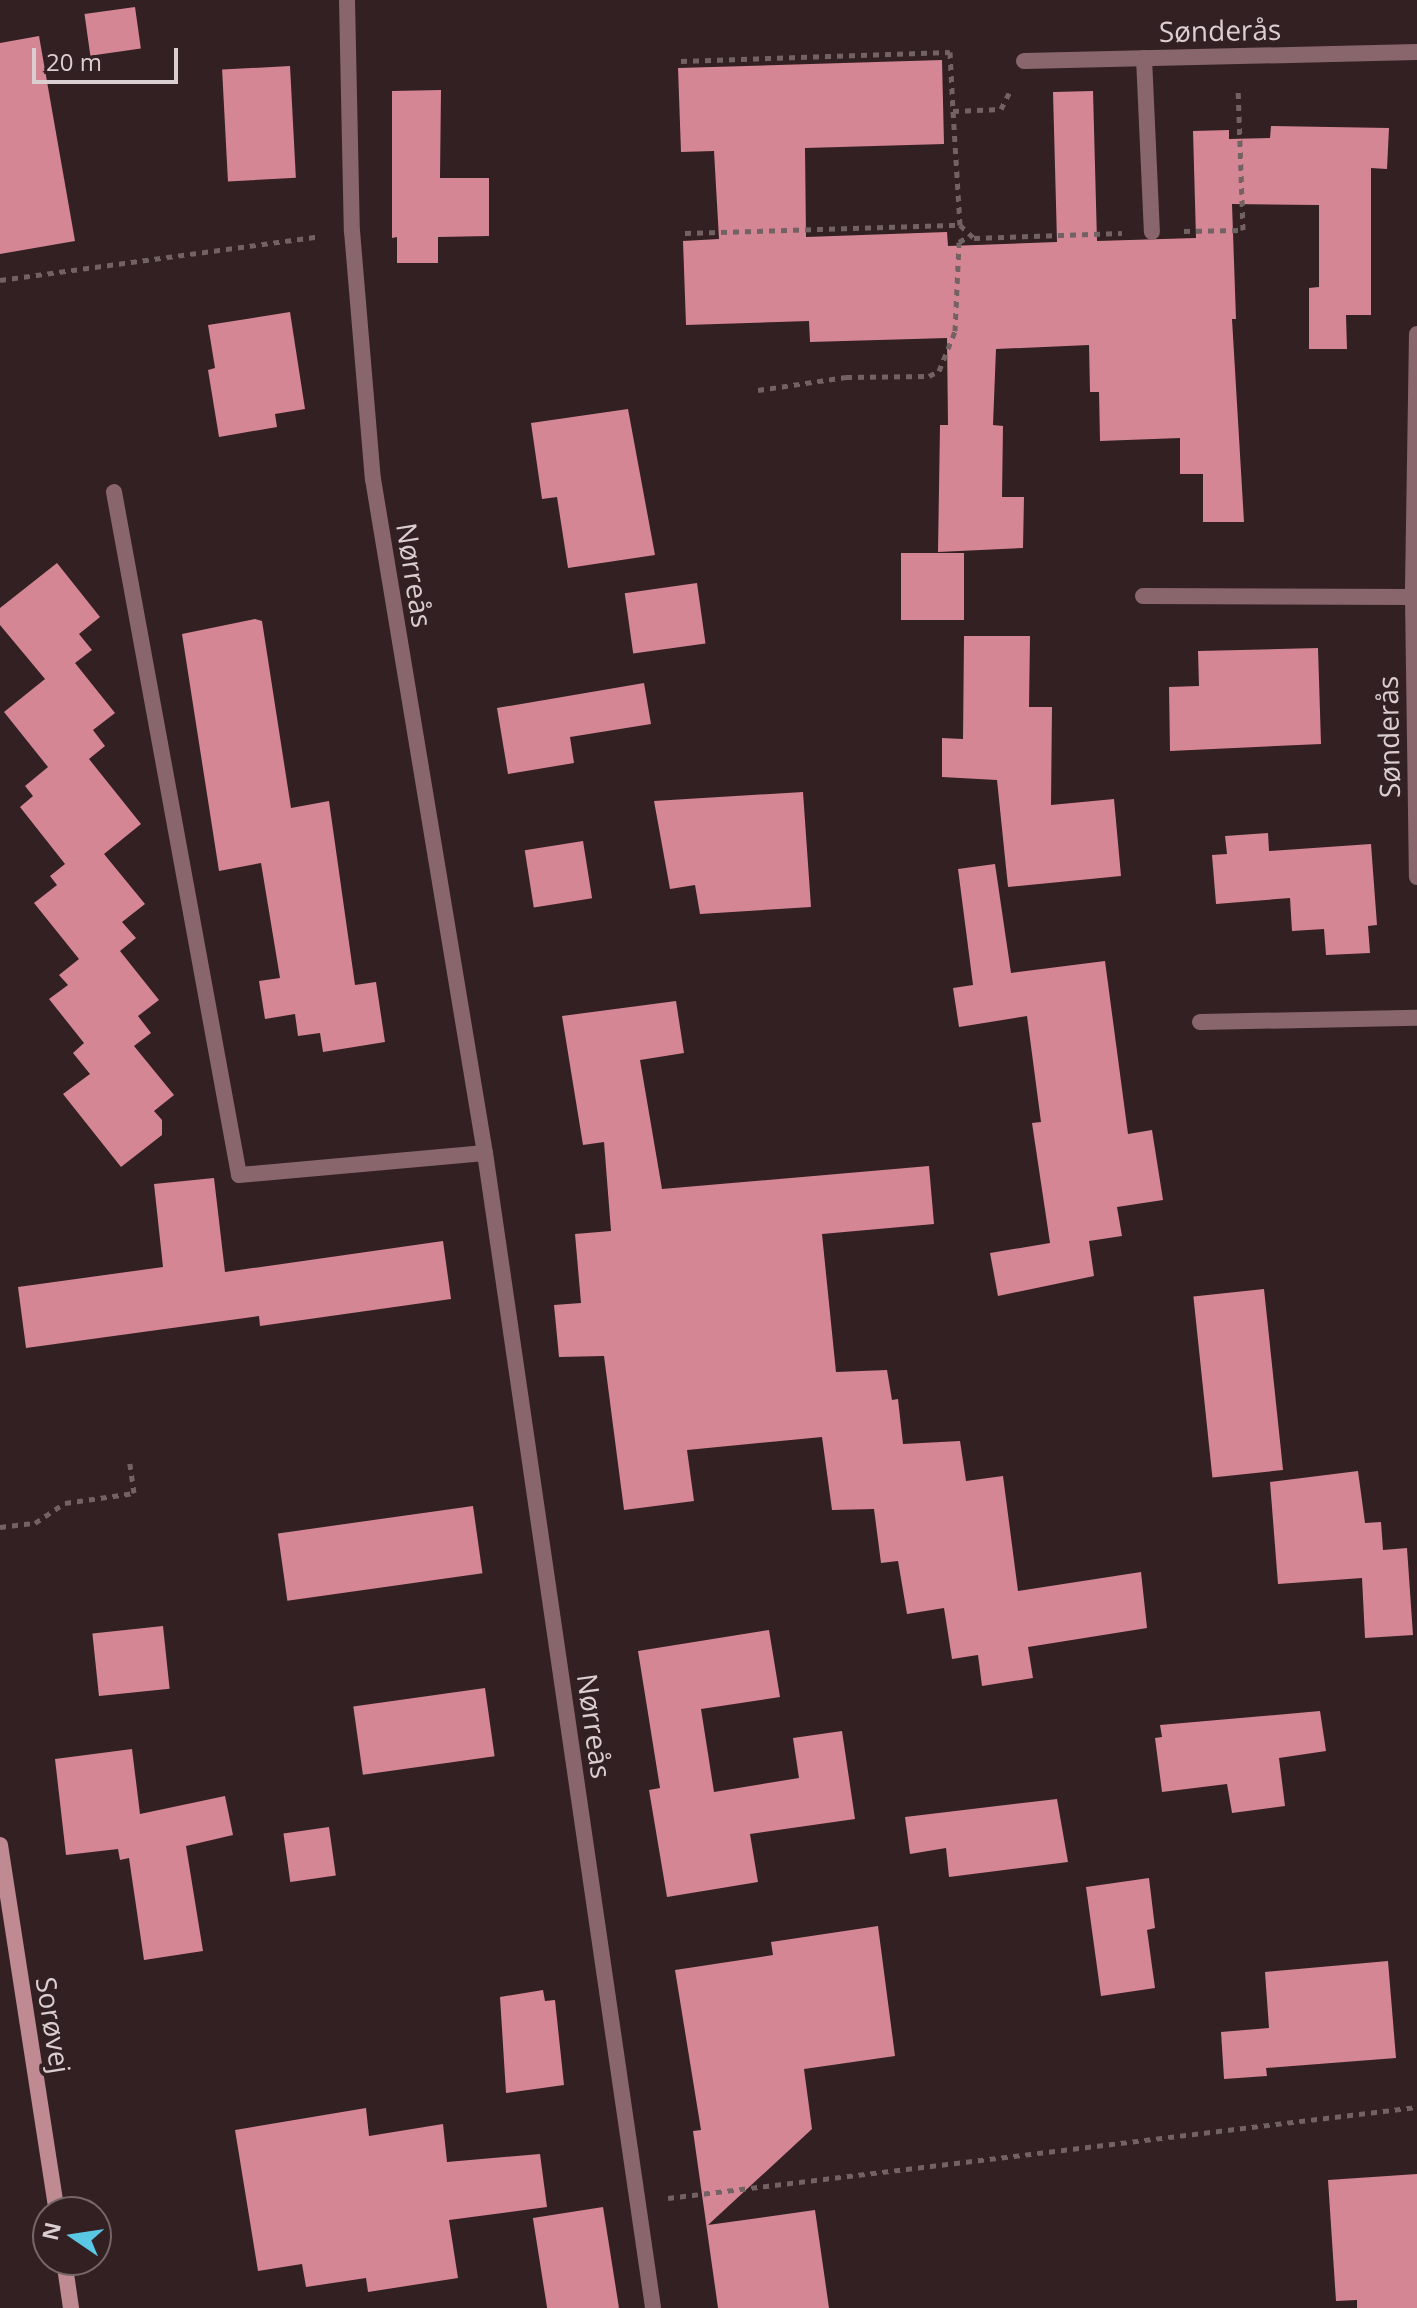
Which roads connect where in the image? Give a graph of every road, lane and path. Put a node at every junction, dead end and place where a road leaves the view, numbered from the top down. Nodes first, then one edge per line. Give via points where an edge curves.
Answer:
1 (347, 0) edge
2 (1417, 52) edge
3 (1144, 58) junction
4 (681, 61) dead end
5 (1024, 61) joint
6 (953, 111) junction
7 (352, 231) junction
8 (1152, 232) dead end
9 (685, 233) dead end
10 (971, 235) dead end
11 (0, 280) edge
12 (1417, 334) edge
13 (758, 390) dead end
14 (114, 492) dead end
15 (1143, 596) dead end
16 (1413, 597) junction
17 (1416, 845) edge
18 (1417, 877) edge
19 (1417, 1018) edge
20 (1200, 1022) dead end
21 (485, 1153) junction
22 (129, 1458) dead end
23 (0, 1527) edge
24 (0, 1845) edge
25 (1417, 2107) edge
26 (55, 2196) edge
27 (637, 2202) junction
28 (66, 2276) edge
29 (71, 2308) edge
30 (653, 2308) edge

1 - 7 street, Nørreås
2 - 3 street, Sønderås
3 - 5 street, Sønderås
3 - 8 street
4 - 6 path via 950,52
5 - 6 path via 1001,109
6 - 9 path via 960,225
7 - 11 path
7 - 21 street, Nørreås via 373,479
10 - 13 path via 959,242 955,331 939,371
12 - 16 street, Sønderås
14 - 21 street via 239,1175
15 - 16 street
16 - 17 street, Sønderås
17 - 18 street, Sønderås
19 - 20 street
21 - 27 street, Nørreås
22 - 23 path via 134,1493 65,1503 35,1523
24 - 26 street, Sorøvej
25 - 27 path
27 - 30 street, Nørreås
28 - 29 street

